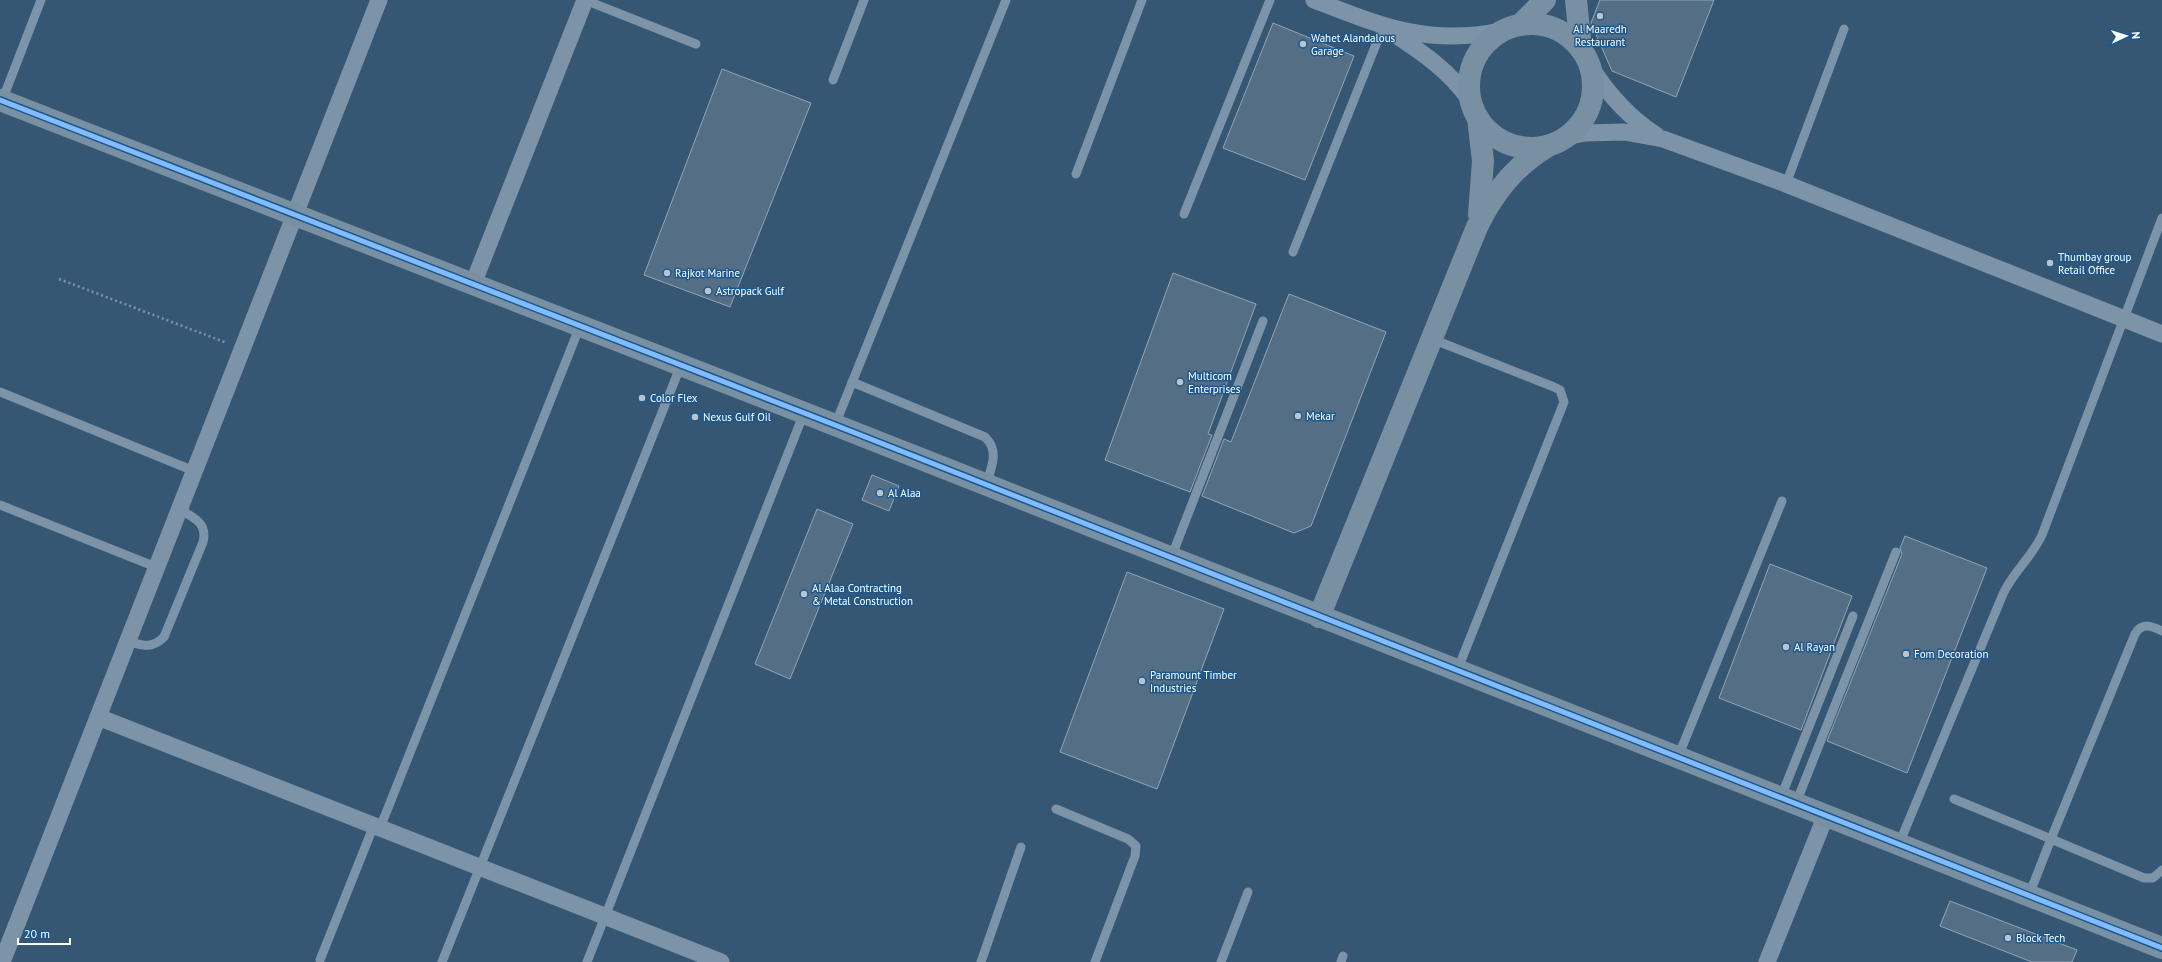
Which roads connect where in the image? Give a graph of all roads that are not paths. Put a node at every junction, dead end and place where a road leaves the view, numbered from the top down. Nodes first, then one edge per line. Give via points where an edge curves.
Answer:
1 (41, 0) edge
2 (379, 0) edge
3 (585, 0) edge
4 (864, 0) edge
5 (1006, 0) edge
6 (1142, 0) edge
7 (1270, 0) edge
8 (1314, 0) edge
9 (1545, 0) edge
10 (1576, 0) edge
11 (1383, 26) junction
12 (1510, 28) junction
13 (1844, 29) dead end
14 (696, 44) dead end
15 (1585, 58) junction
16 (833, 80) dead end
17 (1, 101) edge
18 (1474, 109) junction
19 (1663, 139) junction
20 (1556, 141) junction
21 (1076, 174) dead end
22 (1786, 184) junction
23 (1184, 214) dead end
24 (295, 215) junction
25 (2162, 218) edge
26 (1477, 227) junction
27 (1293, 252) dead end
28 (473, 284) junction
29 (2123, 319) junction
30 (1263, 321) dead end
31 (580, 326) junction
32 (2162, 334) edge
33 (1432, 339) junction
34 (681, 365) junction
35 (852, 382) junction
36 (0, 392) edge
37 (804, 413) junction
38 (835, 425) junction
39 (194, 471) junction
40 (986, 485) junction
41 (1782, 501) dead end
42 (0, 505) edge
43 (179, 509) junction
44 (1896, 552) dead end
45 (1171, 558) junction
46 (156, 567) junction
47 (1853, 616) dead end
48 (1319, 617) junction
49 (2162, 631) edge
50 (128, 641) junction
51 (1457, 671) junction
52 (98, 717) junction
53 (1678, 757) junction
54 (1954, 799) dead end
55 (1788, 800) junction
56 (1056, 809) dead end
57 (1826, 815) junction
58 (377, 827) junction
59 (2051, 839) junction
60 (1898, 844) junction
61 (1021, 847) dead end
62 (479, 867) junction
63 (2162, 870) edge
64 (1248, 892) dead end
65 (2029, 895) junction
66 (605, 917) junction
67 (2162, 948) edge
68 (320, 960) dead end
69 (2, 962) edge
70 (442, 962) edge
71 (588, 962) edge
72 (721, 962) edge
73 (981, 962) edge
74 (1095, 962) edge
75 (1221, 962) edge
76 (1767, 962) edge

1 - 17 lane
2 - 24 street
3 - 14 lane
3 - 28 street
4 - 16 lane
5 - 35 lane
6 - 21 lane
7 - 23 lane
8 - 11 street
9 - 12 street
10 - 15 street
11 - 12 street via 1437,37 1459,37
11 - 18 street via 1439,65 1458,84
11 - 27 lane
12 - 15 street via 1537,24 1554,28 1569,36
12 - 18 street via 1488,41 1475,60 1469,84
13 - 22 lane
15 - 19 street via 1601,84 1624,110
15 - 20 street via 1593,82 1592,98 1578,127
17 - 24 street
18 - 20 street via 1495,135 1516,146 1532,148
18 - 26 street via 1483,162
19 - 20 street via 1624,132 1585,133
19 - 22 street
20 - 26 street via 1528,159 1506,180 1494,195
22 - 29 street
24 - 28 street
24 - 39 street
25 - 29 lane
26 - 33 street
28 - 31 street
29 - 32 street
29 - 60 lane via 2042,534 2029,558 2005,590
30 - 45 lane
31 - 34 street
31 - 58 lane
33 - 48 street
33 - 51 lane via 1554,386 1560,390 1564,402
34 - 37 street
34 - 62 lane
35 - 38 lane
35 - 40 lane via 985,436 993,446 994,452
36 - 39 lane
37 - 38 street
37 - 66 lane
38 - 40 street
39 - 43 street
40 - 45 street
41 - 53 lane
42 - 46 lane
43 - 46 street
43 - 50 lane via 197,520 204,530 197,557 164,637 148,646
44 - 55 lane
45 - 48 street
46 - 50 street
47 - 55 lane
48 - 51 street
49 - 59 lane via 2145,626 2140,627 2135,634
50 - 52 street
51 - 53 street
52 - 58 street
52 - 69 street
53 - 55 street
54 - 59 lane
55 - 57 street
56 - 74 lane via 1128,839 1136,846 1136,856
57 - 60 street
57 - 76 street
58 - 62 street
58 - 68 lane
59 - 63 lane via 2144,878 2153,878
59 - 65 lane
60 - 65 street
61 - 73 lane
62 - 66 street
62 - 70 lane
64 - 75 lane
65 - 67 street
66 - 71 lane
66 - 72 street

